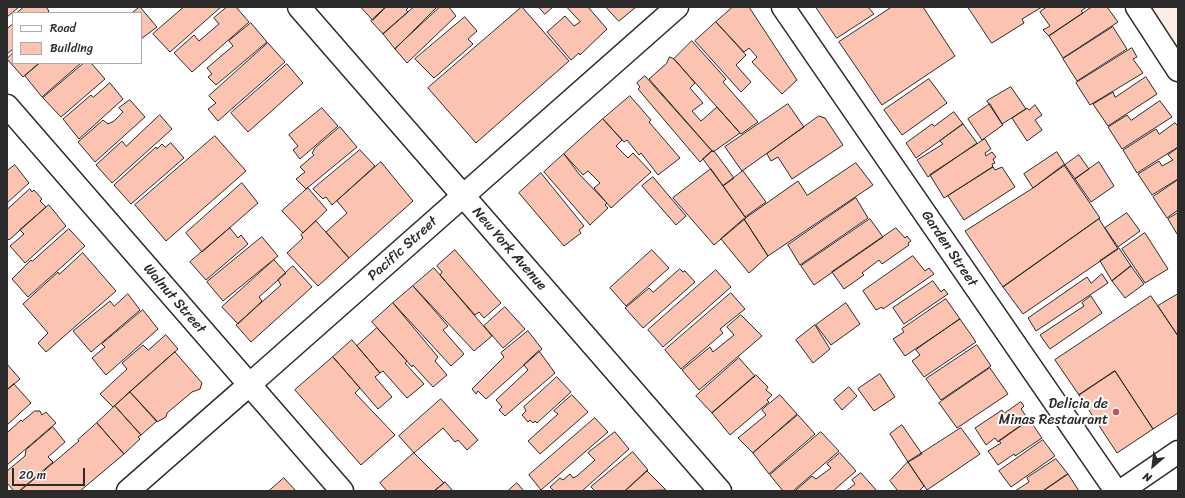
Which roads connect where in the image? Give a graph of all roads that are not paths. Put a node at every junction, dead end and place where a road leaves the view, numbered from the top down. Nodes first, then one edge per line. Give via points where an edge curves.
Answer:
1 (299, 7) edge
2 (677, 7) edge
3 (783, 7) edge
4 (1137, 7) edge
5 (1178, 70) edge
6 (7, 106) edge
7 (463, 196) junction
8 (250, 385) junction
9 (1178, 452) edge
10 (128, 491) edge
11 (342, 491) edge
12 (720, 491) edge
13 (1116, 491) edge
14 (1121, 491) edge

1 - 7 street, New York Avenue
2 - 7 street, Pacific Street
3 - 13 street, Garden Street
4 - 5 street
6 - 8 street, Walnut Street
7 - 8 street, Pacific Street
7 - 12 street, New York Avenue
8 - 10 street, Pacific Street
8 - 11 street, Walnut Street
9 - 14 street

